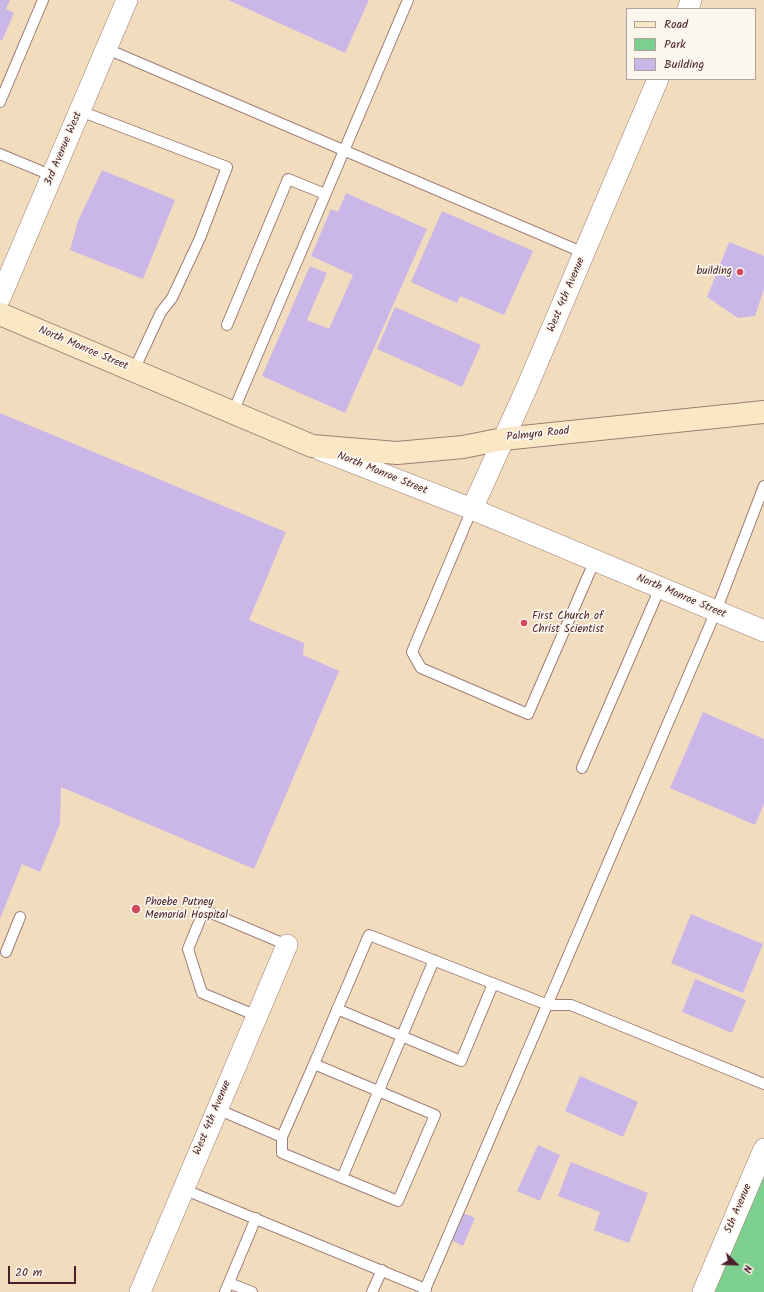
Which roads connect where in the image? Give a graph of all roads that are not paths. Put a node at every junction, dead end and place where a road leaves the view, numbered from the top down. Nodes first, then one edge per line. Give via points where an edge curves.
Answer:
1 (43, 0) edge
2 (127, 0) edge
3 (408, 0) edge
4 (107, 49) junction
5 (658, 80) edge
6 (0, 102) edge
7 (80, 111) junction
8 (344, 150) junction
9 (0, 154) edge
10 (53, 176) junction
11 (325, 194) junction
12 (584, 253) junction
13 (0, 298) edge
14 (0, 314) edge
15 (227, 325) dead end
16 (134, 370) junction
17 (233, 412) junction
18 (764, 412) edge
19 (503, 439) junction
20 (312, 446) junction
21 (764, 486) edge
22 (472, 509) junction
23 (595, 560) junction
24 (660, 588) junction
25 (716, 611) junction
26 (764, 631) edge
27 (582, 768) dead end
28 (20, 917) dead end
29 (287, 945) joint
30 (6, 952) dead end
31 (434, 960) junction
32 (493, 984) junction
33 (548, 1005) junction
34 (337, 1009) junction
35 (257, 1016) junction
36 (402, 1036) junction
37 (314, 1064) junction
38 (764, 1084) edge
39 (379, 1091) junction
40 (217, 1109) junction
41 (282, 1137) junction
42 (764, 1149) edge
43 (342, 1178) junction
44 (183, 1188) junction
45 (256, 1218) junction
46 (382, 1270) junction
47 (227, 1287) edge
48 (425, 1290) edge
49 (140, 1292) edge
50 (252, 1292) edge
51 (372, 1292) edge
52 (703, 1292) edge

1 - 6 lane
2 - 4 street, 3rd Avenue West
3 - 8 lane
4 - 7 street, 3rd Avenue West
4 - 8 lane
5 - 12 street, West 4th Avenue
7 - 10 street, 3rd Avenue West
7 - 16 lane via 227,167 172,298 161,312
8 - 11 lane
8 - 12 lane
9 - 10 lane
10 - 13 street, 3rd Avenue West
11 - 15 lane via 288,178
11 - 17 lane
12 - 19 street, West 4th Avenue
14 - 16 main road, North Monroe Street
16 - 17 main road, North Monroe Street
17 - 20 main road, North Monroe Street
18 - 19 main road, Palmyra Road
19 - 20 main road, Palmyra Road via 463,447 396,453
19 - 22 street, West 4th Avenue
20 - 22 street, North Monroe Street
21 - 25 lane
22 - 23 street, North Monroe Street
22 - 23 lane via 412,652 421,668 528,714
23 - 24 street, North Monroe Street
24 - 25 street, North Monroe Street
24 - 27 lane
25 - 26 street, North Monroe Street
25 - 33 lane
28 - 30 lane
29 - 35 street, West 4th Avenue
29 - 35 lane via 204,910 188,949 202,993
31 - 32 lane
31 - 34 lane via 369,934
31 - 36 lane
32 - 33 lane
32 - 36 lane via 461,1061
33 - 38 lane via 571,1004
33 - 48 lane
34 - 36 lane
34 - 37 lane
35 - 40 street, West 4th Avenue
36 - 39 lane
37 - 39 lane
37 - 41 lane
39 - 43 lane
39 - 43 lane via 435,1115 398,1201
40 - 41 lane
40 - 44 street, West 4th Avenue
41 - 43 lane via 282,1153
42 - 52 street, 5th Avenue
44 - 45 lane
44 - 49 street, West 4th Avenue
45 - 46 lane
45 - 47 lane
46 - 48 lane
46 - 51 lane
47 - 50 lane

